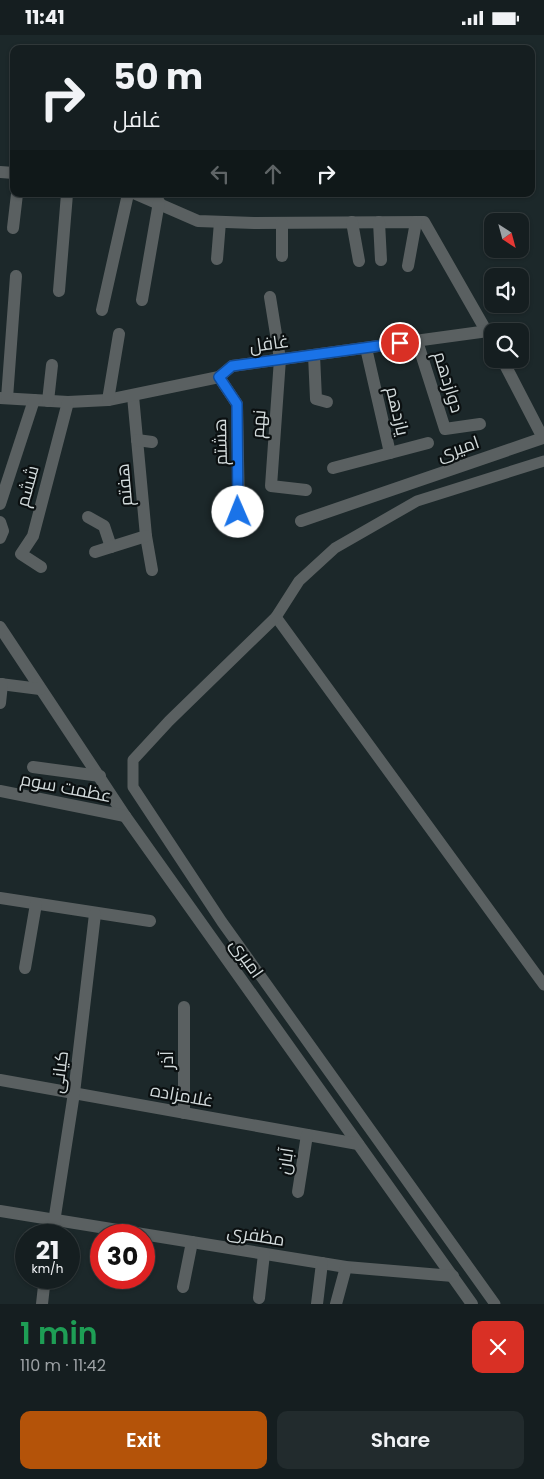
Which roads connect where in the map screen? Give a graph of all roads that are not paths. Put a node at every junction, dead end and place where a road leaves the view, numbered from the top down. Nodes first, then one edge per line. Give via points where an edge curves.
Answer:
1 (17, 197) edge
2 (67, 197) edge
3 (127, 197) edge
4 (145, 197) edge
5 (159, 202) junction
6 (220, 222) junction
7 (352, 222) junction
8 (379, 222) junction
9 (416, 222) junction
10 (282, 223) junction
11 (13, 228) dead end
12 (282, 255) dead end
13 (217, 259) dead end
14 (381, 260) dead end
15 (359, 261) dead end
16 (408, 266) dead end
17 (16, 276) dead end
18 (59, 291) dead end
19 (270, 297) dead end
20 (142, 300) dead end
21 (102, 310) dead end
22 (484, 326) edge
23 (119, 334) dead end
24 (484, 336) edge
25 (418, 341) junction
26 (366, 348) junction
27 (314, 355) junction
28 (280, 359) junction
29 (52, 365) dead end
30 (507, 368) edge
31 (219, 377) junction
32 (133, 396) junction
33 (3, 398) edge
34 (34, 400) junction
35 (108, 400) junction
36 (48, 401) junction
37 (327, 402) dead end
38 (68, 403) junction
39 (480, 424) dead end
40 (137, 440) junction
41 (152, 442) dead end
42 (428, 443) dead end
43 (390, 453) junction
44 (544, 461) edge
45 (333, 468) dead end
46 (306, 490) dead end
47 (0, 504) edge
48 (238, 512) dead end
49 (88, 517) dead end
50 (301, 521) dead end
51 (0, 522) edge
52 (146, 536) junction
53 (0, 538) edge
54 (111, 547) junction
55 (95, 552) dead end
56 (41, 567) dead end
57 (152, 570) dead end
58 (276, 617) junction
59 (0, 627) edge
60 (1, 684) edge
61 (40, 689) junction
62 (0, 703) edge
63 (33, 767) dead end
64 (100, 776) junction
65 (0, 791) edge
66 (125, 816) junction
67 (0, 897) edge
68 (36, 904) junction
69 (95, 913) junction
70 (150, 921) dead end
71 (25, 968) dead end
72 (544, 985) edge
73 (184, 1007) dead end
74 (0, 1080) edge
75 (74, 1093) junction
76 (184, 1113) junction
77 (307, 1135) junction
78 (358, 1144) junction
79 (298, 1192) dead end
80 (0, 1211) edge
81 (54, 1219) junction
82 (53, 1224) edge
83 (192, 1242) junction
84 (264, 1254) junction
85 (322, 1263) junction
86 (346, 1267) junction
87 (453, 1276) junction
88 (183, 1287) dead end
89 (44, 1289) edge
90 (259, 1298) dead end
91 (42, 1304) edge
92 (317, 1304) edge
93 (336, 1304) edge
94 (472, 1304) edge
95 (495, 1304) edge

1 - 11 street
2 - 18 street
3 - 21 street
4 - 5 street
5 - 6 street via 198,221
5 - 20 street
6 - 10 street
6 - 13 street
7 - 8 street
7 - 10 street
7 - 15 street
8 - 9 street
8 - 14 street
9 - 16 street
9 - 22 street via 424,222
10 - 12 street
17 - 33 street
19 - 28 street
23 - 35 street
24 - 25 street, غافل
25 - 26 street, غافل
25 - 39 street, دوازدهم via 445,429
26 - 27 street, غافل
26 - 43 street, یازدهم
27 - 28 street, غافل
27 - 37 street via 316,399
28 - 31 street, غافل via 232,366
28 - 46 street, نهم via 271,486
29 - 36 street
30 - 50 street, امیری via 543,437
31 - 32 street, غافل
31 - 48 street, هشتم via 237,404
32 - 35 street, غافل
32 - 40 street, هفتم
33 - 34 street, غافل
34 - 36 street, غافل
34 - 47 street
35 - 38 street, غافل
36 - 38 street, غافل
38 - 56 street, ششم via 33,536 22,554
40 - 41 street
40 - 52 street, هفتم
42 - 43 street, یازدهم
43 - 45 street, یازدهم
44 - 58 lane via 417,501 335,548 299,581
49 - 54 street via 104,526
51 - 53 street via 3,531
52 - 54 street
52 - 57 street, هفتم
54 - 55 street
58 - 72 lane
58 - 95 lane via 169,721 133,761 133,787 228,930
59 - 61 street, امیری
60 - 61 street
60 - 62 street
61 - 64 street, امیری
63 - 64 street
64 - 66 street, امیری
65 - 66 street, عظمت سوم
66 - 78 street, امیری
67 - 68 street
68 - 69 street
68 - 71 street
69 - 70 street
69 - 75 street, کیانی
73 - 76 street, آذر
74 - 75 street, غلامزاده
75 - 76 street, غلامزاده
75 - 81 street, کیانی
76 - 77 street, غلامزاده
77 - 78 street, غلامزاده
77 - 79 street, آبان
78 - 87 street, امیری
80 - 81 street, مظفری
81 - 82 street, کیانی
81 - 83 street, مظفری
83 - 84 street, مظفری
83 - 88 street
84 - 85 street, مظفری
84 - 90 street
85 - 86 street, مظفری
85 - 92 street
86 - 87 street, مظفری
86 - 93 street
87 - 94 street, امیری
89 - 91 street

